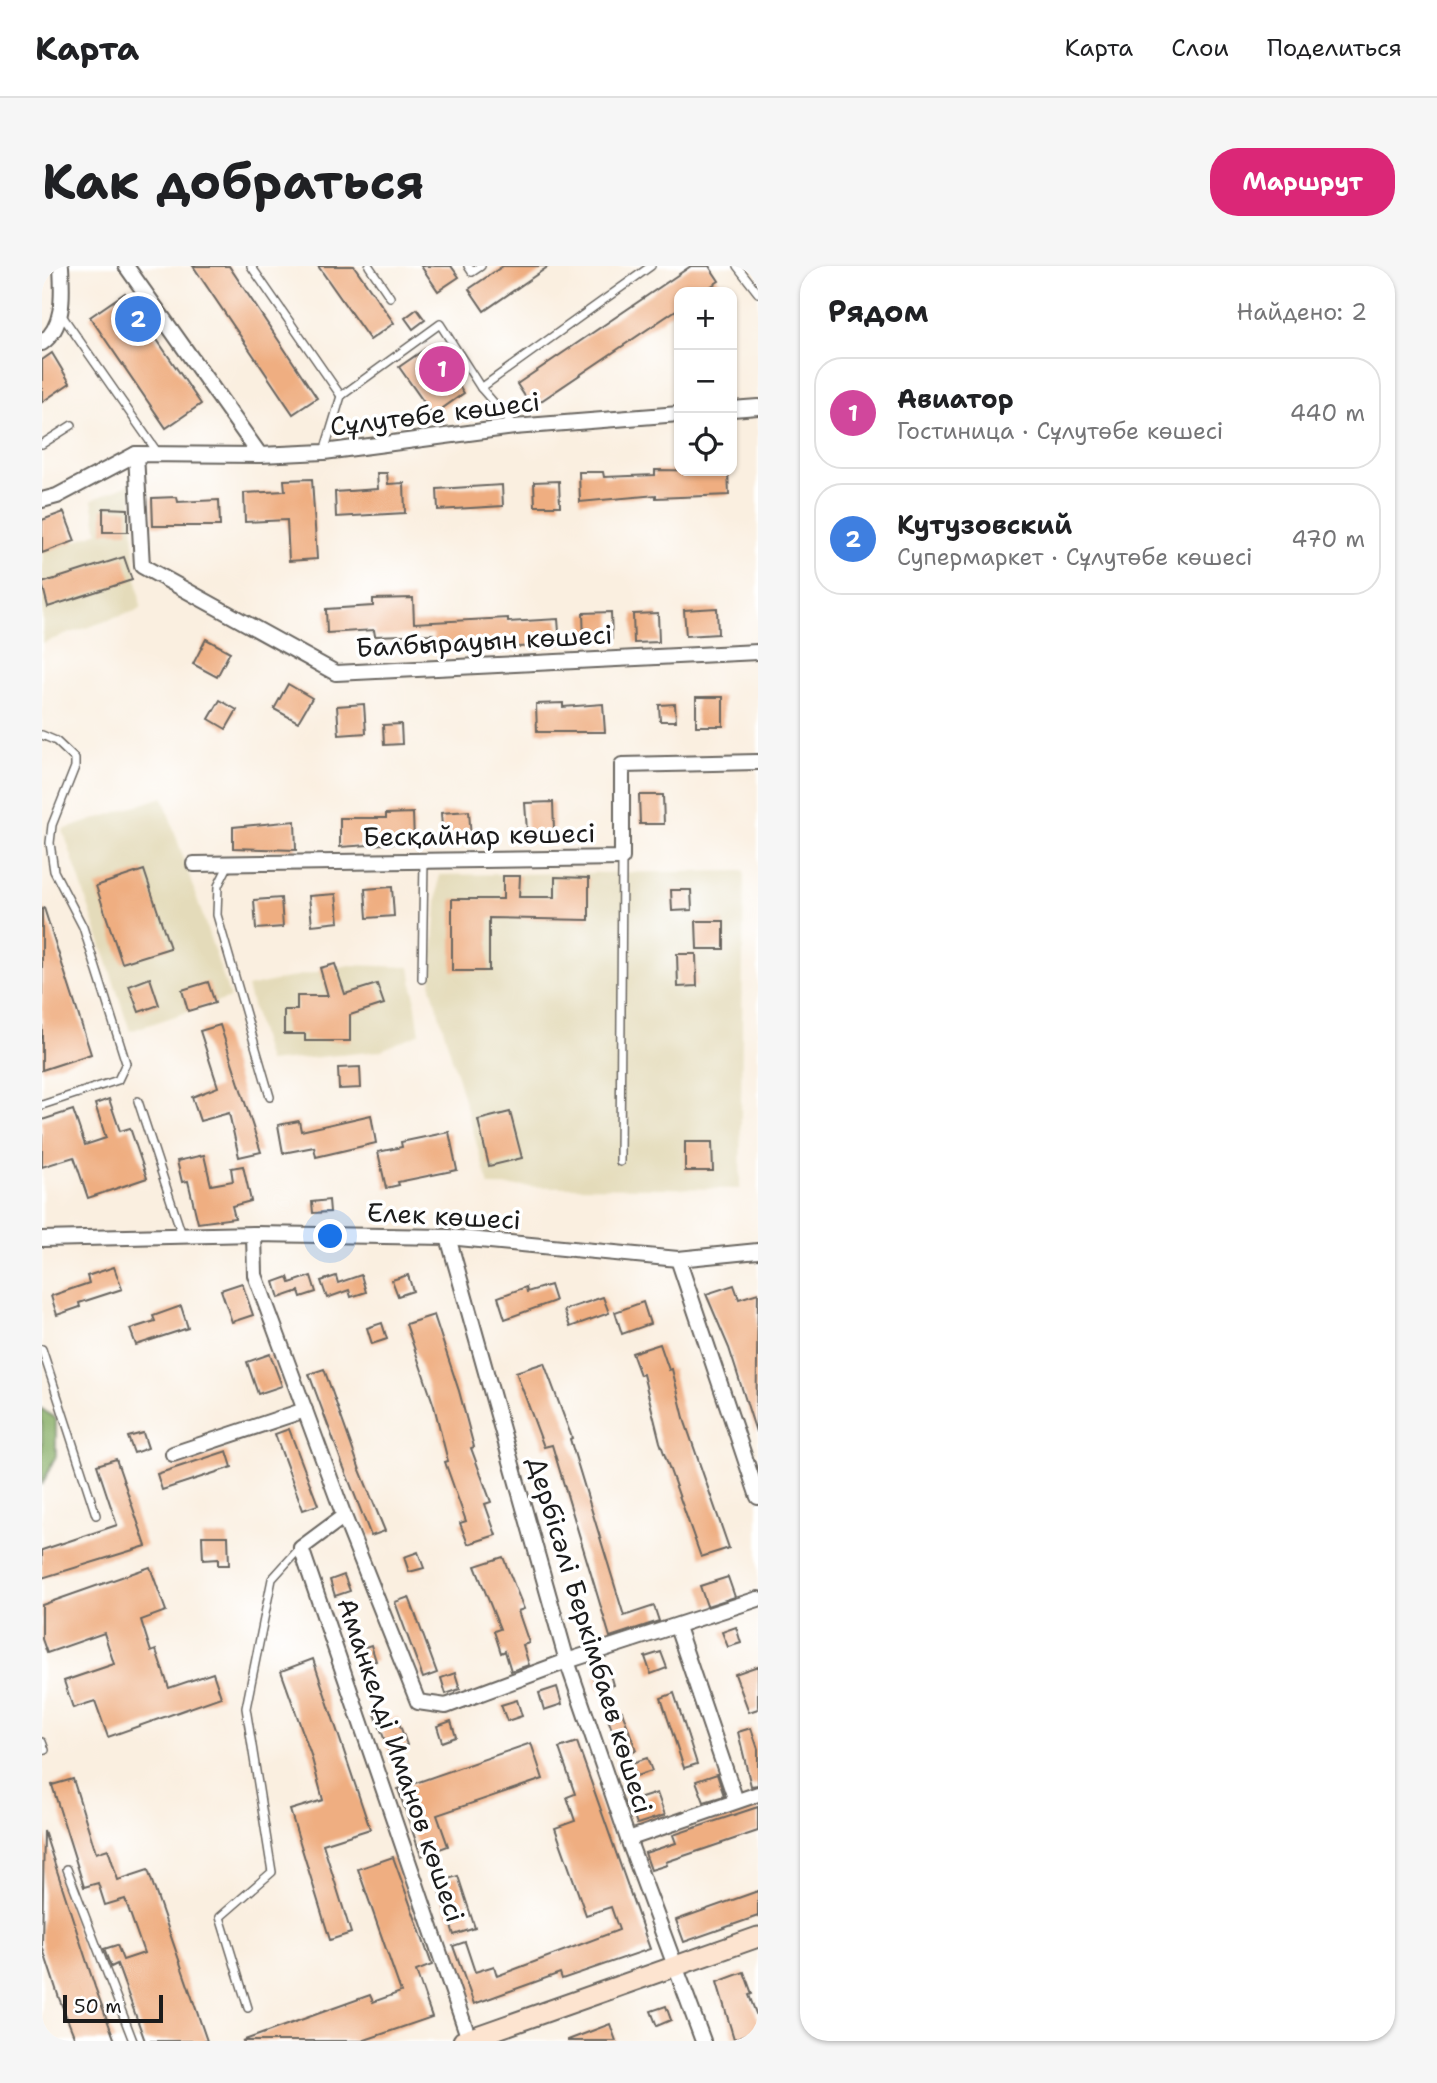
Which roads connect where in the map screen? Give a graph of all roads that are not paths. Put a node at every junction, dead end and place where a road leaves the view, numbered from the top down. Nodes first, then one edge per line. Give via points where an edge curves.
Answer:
1 (61, 266) edge
2 (126, 266) edge
3 (251, 266) edge
4 (369, 266) edge
5 (468, 266) edge
6 (481, 266) edge
7 (651, 266) edge
8 (737, 266) edge
9 (758, 293) edge
10 (390, 297) dead end
11 (61, 313) junction
12 (42, 343) edge
13 (481, 388) junction
14 (341, 396) junction
15 (758, 407) edge
16 (737, 409) edge
17 (674, 414) edge
18 (72, 425) dead end
19 (514, 427) junction
20 (42, 444) edge
21 (324, 453) junction
22 (136, 454) junction
23 (159, 454) junction
24 (260, 455) junction
25 (42, 500) edge
26 (758, 652) edge
27 (42, 735) edge
28 (758, 762) edge
29 (622, 858) junction
30 (424, 861) junction
31 (229, 863) junction
32 (194, 864) dead end
33 (422, 979) dead end
34 (270, 1097) dead end
35 (138, 1101) dead end
36 (42, 1105) edge
37 (620, 1162) dead end
38 (254, 1234) junction
39 (182, 1236) junction
40 (448, 1237) junction
41 (42, 1239) edge
42 (758, 1251) edge
43 (678, 1259) junction
44 (42, 1349) edge
45 (304, 1409) junction
46 (173, 1454) dead end
47 (758, 1496) edge
48 (96, 1515) dead end
49 (344, 1516) junction
50 (301, 1548) junction
51 (758, 1599) edge
52 (677, 1628) junction
53 (567, 1661) junction
54 (42, 1742) edge
55 (42, 1751) edge
56 (758, 1794) edge
57 (736, 1801) junction
58 (628, 1839) junction
59 (67, 1869) dead end
60 (758, 1937) edge
61 (674, 1966) junction
62 (248, 2008) dead end
63 (498, 2035) edge
64 (466, 2040) edge
65 (134, 2041) edge
66 (703, 2041) edge

1 - 11 street
2 - 24 street
3 - 14 lane
4 - 10 lane
5 - 6 lane via 472,272
7 - 13 lane
8 - 9 lane
11 - 12 street
11 - 23 lane
13 - 14 lane via 440,324
13 - 19 lane
14 - 21 lane
15 - 16 street
17 - 19 street, Сұлутөбе көшесі
18 - 20 lane
19 - 21 street, Сұлутөбе көшесі
21 - 24 street, Сұлутөбе көшесі
22 - 23 street, Сұлутөбе көшесі
22 - 25 street
22 - 26 street, Балбырауын көшесі via 142,566 336,673
23 - 24 street, Сұлутөбе көшесі
27 - 36 lane via 75,759 52,825 54,871 83,926 126,1063 118,1080
28 - 29 street, Бесқайнар көшесі via 622,765
29 - 30 street, Бесқайнар көшесі
29 - 37 lane
30 - 31 street, Бесқайнар көшесі
30 - 33 lane
31 - 32 street, Бесқайнар көшесі
31 - 34 lane via 218,886 217,915
35 - 39 lane
38 - 39 street, Елек көшесі
38 - 40 street, Елек көшесі
38 - 45 street, Аманкелді Иманов көшесі via 255,1275
39 - 41 street, Елек көшесі
40 - 43 street, Елек көшесі
40 - 53 street, Дербісәлі Беркімбаев көшесі
42 - 43 street, Елек көшесі
43 - 47 street
44 - 48 lane
45 - 46 street
45 - 49 street, Аманкелді Иманов көшесі
49 - 50 street
49 - 53 street, Аманкелді Иманов көшесі via 418,1702 446,1706
50 - 62 lane via 272,1579 246,1708 272,1872 220,1917
50 - 64 street, Аманкелді Иманов көшесі
51 - 52 street
52 - 53 street
52 - 57 street
53 - 58 street, Дербісәлі Беркімбаев көшесі
54 - 55 lane
56 - 57 street
57 - 58 street
58 - 61 street, Дербісәлі Беркімбаев көшесі
59 - 65 lane
60 - 61 main road
61 - 63 main road
61 - 66 street, Дербісәлі Беркімбаев көшесі
63 - 64 main road

